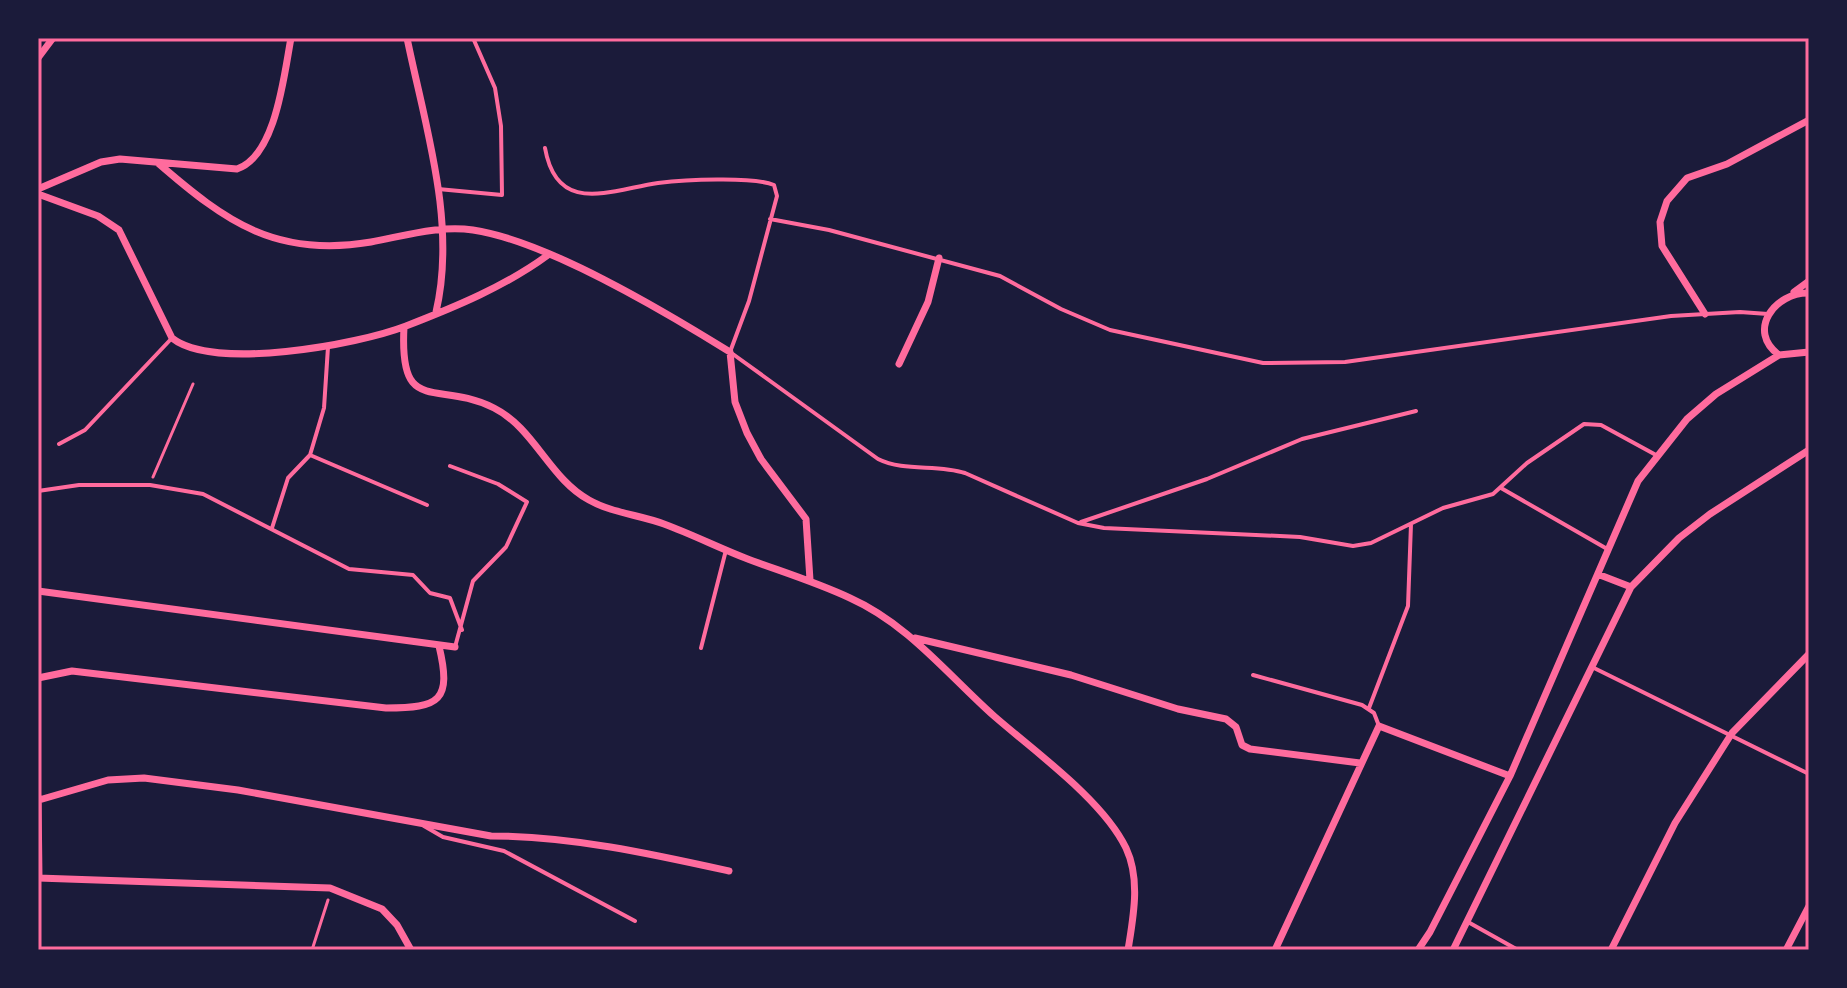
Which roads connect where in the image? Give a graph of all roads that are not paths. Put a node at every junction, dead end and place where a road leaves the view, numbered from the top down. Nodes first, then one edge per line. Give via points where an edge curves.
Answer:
1 (53, 38) edge
2 (291, 38) edge
3 (407, 38) edge
4 (473, 38) edge
5 (38, 58) edge
6 (1809, 120) edge
7 (545, 148) dead end
8 (158, 163) junction
9 (436, 189) junction
10 (38, 191) edge
11 (770, 219) junction
12 (443, 228) junction
13 (548, 255) junction
14 (939, 258) junction
15 (1809, 281) edge
16 (1809, 293) edge
17 (1789, 295) junction
18 (436, 312) junction
19 (1705, 314) junction
20 (1768, 314) junction
21 (404, 327) junction
22 (172, 338) junction
23 (328, 344) junction
24 (730, 352) junction
25 (1809, 353) edge
26 (1779, 355) junction
27 (899, 364) dead end
28 (1416, 411) dead end
29 (59, 444) dead end
30 (1809, 450) edge
31 (310, 455) junction
32 (1656, 455) junction
33 (450, 466) dead end
34 (1501, 488) junction
35 (38, 491) edge
36 (427, 505) dead end
37 (1078, 523) junction
38 (1411, 524) junction
39 (271, 529) junction
40 (726, 550) junction
41 (1609, 550) junction
42 (1600, 575) junction
43 (810, 580) junction
44 (1631, 587) junction
45 (38, 591) edge
46 (462, 630) junction
47 (914, 638) junction
48 (439, 646) junction
49 (455, 647) joint
50 (701, 648) dead end
51 (1809, 654) edge
52 (1590, 666) junction
53 (1253, 675) dead end
54 (38, 678) edge
55 (1369, 708) junction
56 (1379, 726) junction
57 (1732, 733) junction
58 (1360, 763) junction
59 (1809, 774) edge
60 (1510, 776) junction
61 (38, 798) edge
62 (418, 823) junction
63 (729, 871) dead end
64 (39, 878) edge
65 (1809, 906) edge
66 (635, 921) dead end
67 (1467, 922) junction
68 (411, 950) edge
69 (1128, 950) edge
70 (1275, 950) edge
71 (1418, 950) edge
72 (1453, 950) edge
73 (1518, 950) edge
74 (1611, 950) edge
75 (1786, 950) edge

1 - 5 street
2 - 8 street via 270,128 252,162 237,169
3 - 9 street
4 - 9 lane via 495,88 502,195
6 - 19 street via 1727,164 1687,178 1667,201 1660,222 1662,246
7 - 11 lane via 555,180 593,195 686,181 768,182 777,189
8 - 10 street via 101,162
8 - 12 street via 227,220 291,242 336,246
9 - 12 street
10 - 22 street via 119,230
11 - 14 lane
11 - 24 lane
12 - 13 street via 500,235
12 - 18 street
13 - 18 street via 511,280
13 - 24 street
14 - 19 lane via 1000,276 1110,330 1263,363 1401,357
14 - 27 street via 928,302
15 - 17 street
16 - 17 street
17 - 20 street
18 - 21 street
19 - 20 lane
20 - 26 street via 1765,339
21 - 23 street
21 - 40 street via 404,369 412,384 494,408 591,502 663,523
22 - 23 street via 203,353 245,354
22 - 29 lane via 85,430
23 - 31 lane via 324,408
24 - 37 lane via 878,459 965,473
24 - 43 street via 735,402 747,433 806,519
25 - 26 street
26 - 32 street via 1716,394
28 - 37 lane via 1302,439 1207,479
30 - 44 street via 1710,514
31 - 36 lane
31 - 39 lane via 288,478
32 - 34 lane via 1601,425 1584,424
32 - 41 street via 1627,501
33 - 46 lane via 498,484 527,502 506,547 473,581
34 - 38 lane
34 - 41 lane
35 - 39 lane via 150,485 203,494
37 - 38 lane via 1300,537 1353,546
38 - 55 lane via 1408,606
39 - 46 lane via 349,569 413,575 430,593 450,598
40 - 43 street
40 - 50 lane
41 - 42 street
42 - 44 street
42 - 60 street
43 - 47 street via 853,599
44 - 52 street
45 - 48 street
46 - 49 lane
47 - 58 street via 1226,719 1250,749
47 - 69 street via 1055,767 1113,828 1127,850 1133,874
48 - 49 street
48 - 54 street via 444,691 437,701 417,708 72,671
51 - 57 street
52 - 57 lane
52 - 67 street
53 - 55 lane
55 - 56 lane
56 - 58 street
56 - 60 street
57 - 59 lane
57 - 74 street via 1675,823
58 - 70 street
60 - 71 street
61 - 62 street via 108,780 144,778
61 - 64 street
62 - 63 street via 665,856
62 - 66 lane via 443,837 504,851
64 - 68 street via 330,888 382,909
65 - 75 street
67 - 72 street
67 - 73 lane

